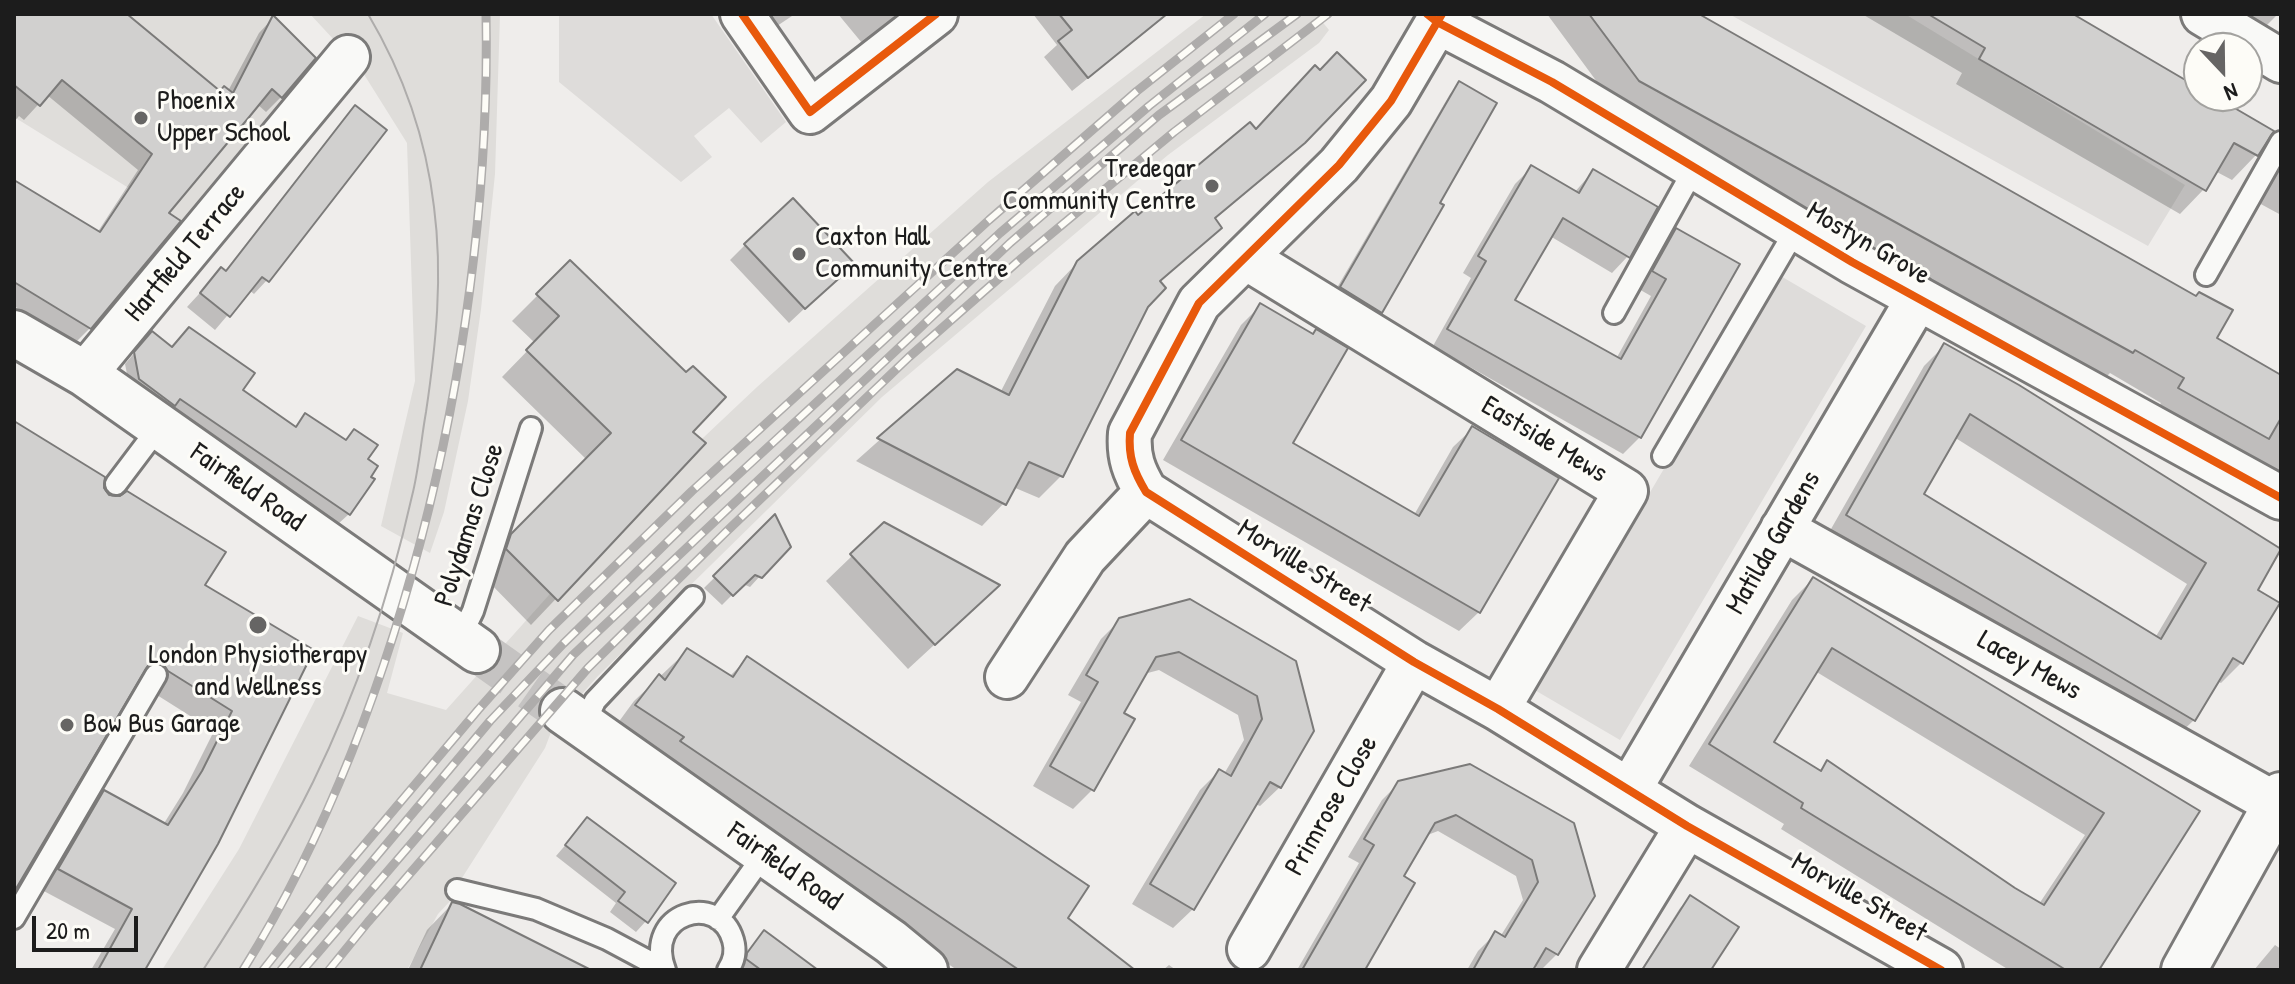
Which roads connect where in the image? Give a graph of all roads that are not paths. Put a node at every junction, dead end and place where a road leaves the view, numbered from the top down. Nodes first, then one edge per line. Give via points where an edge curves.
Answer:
1 (742, 14) edge
2 (936, 14) edge
3 (2203, 14) edge
4 (1440, 18) edge
5 (348, 57) dead end
6 (2281, 61) edge
7 (2281, 142) edge
8 (1695, 167) junction
9 (1796, 229) junction
10 (1246, 258) junction
11 (2206, 275) dead end
12 (1918, 298) junction
13 (1614, 313) dead end
14 (15, 337) edge
15 (85, 374) junction
16 (159, 427) junction
17 (531, 428) dead end
18 (1663, 456) dead end
19 (116, 484) dead end
20 (2269, 491) edge
21 (1146, 492) junction
22 (1782, 529) junction
23 (693, 597) dead end
24 (468, 644) joint
25 (1414, 662) junction
26 (156, 675) dead end
27 (1007, 677) dead end
28 (1498, 709) junction
29 (573, 718) joint
30 (1630, 789) junction
31 (2279, 799) edge
32 (1687, 826) junction
33 (765, 853) junction
34 (457, 890) dead end
35 (14, 918) edge
36 (718, 919) junction
37 (1249, 949) dead end
38 (665, 970) edge
39 (728, 970) edge
40 (925, 970) edge
41 (1599, 970) edge
42 (1941, 970) edge
43 (2184, 970) edge

1 - 2 street via 810,112
3 - 6 street
4 - 8 street, Mostyn Grove
4 - 10 street via 1391,101 1339,165
5 - 15 street, Hartfield Terrace
7 - 11 lane
8 - 9 street, Mostyn Grove
8 - 13 lane
9 - 12 street, Mostyn Grove
9 - 18 lane
10 - 21 street via 1199,303 1130,433 1133,471
10 - 28 street, Eastside Mews via 1626,491
12 - 20 street, Mostyn Grove
12 - 22 street, Matilda Gardens
14 - 15 main road, Fairfield Road
15 - 16 main road, Fairfield Road
16 - 19 lane
16 - 24 main road, Fairfield Road
17 - 24 lane, Polydamas Close via 473,611
21 - 25 street, Morville Street
21 - 27 street via 1085,557
22 - 30 street, Matilda Gardens
22 - 31 street, Lacey Mews
23 - 29 lane
25 - 28 street, Morville Street
25 - 37 street, Primrose Close
26 - 35 lane
28 - 30 street, Morville Street
29 - 33 main road, Fairfield Road
30 - 32 street, Morville Street
31 - 43 main road
32 - 41 street
32 - 42 street, Morville Street
33 - 36 lane
33 - 40 main road, Fairfield Road
34 - 38 lane via 536,909
36 - 38 lane via 695,913 670,924 660,945
36 - 39 lane via 733,937 733,964

